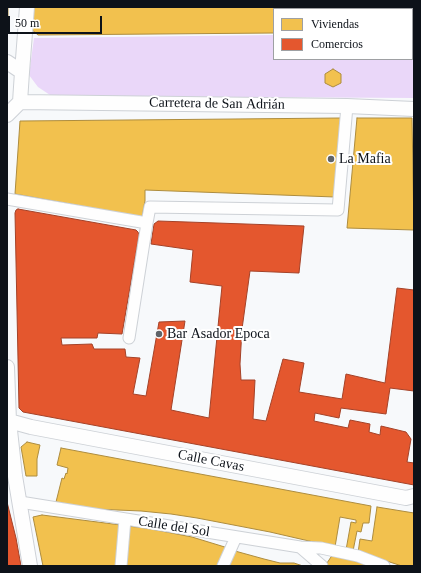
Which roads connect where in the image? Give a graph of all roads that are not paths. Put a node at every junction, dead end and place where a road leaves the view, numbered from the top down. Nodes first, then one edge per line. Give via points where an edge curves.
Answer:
1 (27, 7) edge
2 (7, 62) edge
3 (22, 72) junction
4 (20, 102) junction
5 (347, 106) junction
6 (414, 109) edge
7 (7, 115) edge
8 (7, 199) edge
9 (147, 223) junction
10 (130, 338) dead end
11 (7, 367) edge
12 (8, 422) edge
13 (11, 476) edge
14 (413, 497) edge
15 (20, 502) junction
16 (125, 519) junction
17 (236, 537) junction
18 (300, 547) junction
19 (30, 566) edge
20 (121, 566) edge
21 (223, 566) edge
22 (322, 566) edge
23 (384, 566) edge

1 - 3 street
2 - 3 street
3 - 4 street
4 - 5 street, Carretera de San Adrián
4 - 7 street
5 - 6 street, Carretera de San Adrián
5 - 9 street via 338,210 150,207
8 - 9 street
9 - 10 street
11 - 12 street
12 - 13 street
12 - 14 street, Calle Cavas via 406,498
13 - 15 street
15 - 16 street, Calle del Sol
15 - 19 street
16 - 17 street, Calle del Sol
16 - 20 street
17 - 18 street, Calle del Sol
17 - 21 street
18 - 22 street
18 - 23 street, Calle del Sol via 321,548 358,556

